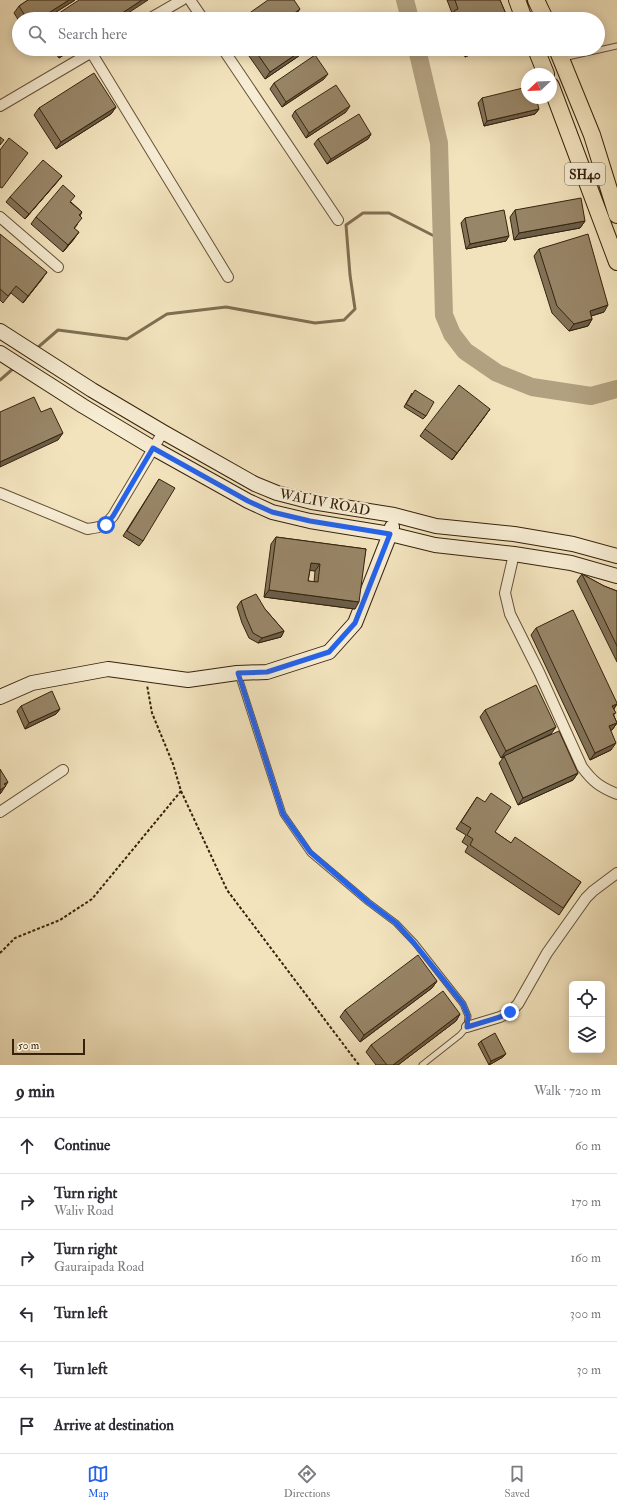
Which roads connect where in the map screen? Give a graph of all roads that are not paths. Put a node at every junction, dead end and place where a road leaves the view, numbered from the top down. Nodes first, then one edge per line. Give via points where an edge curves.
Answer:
1 (182, 0) edge
2 (190, 0) edge
3 (517, 0) edge
4 (536, 0) edge
5 (161, 12) edge
6 (198, 12) edge
7 (521, 12) edge
8 (542, 12) edge
9 (617, 46) edge
10 (605, 48) edge
11 (85, 56) edge
12 (97, 56) edge
13 (228, 56) edge
14 (539, 56) edge
15 (561, 56) edge
16 (544, 68) edge
17 (557, 102) edge
18 (0, 106) edge
19 (617, 215) edge
20 (0, 217) edge
21 (338, 220) dead end
22 (617, 262) edge
23 (58, 267) dead end
24 (228, 277) dead end
25 (0, 331) edge
26 (0, 353) edge
27 (163, 432) junction
28 (153, 448) junction
29 (0, 493) edge
30 (394, 515) junction
31 (390, 534) junction
32 (514, 554) junction
33 (617, 556) edge
34 (617, 576) edge
35 (238, 673) junction
36 (0, 696) edge
37 (63, 770) dead end
38 (617, 794) edge
39 (0, 812) edge
40 (617, 873) edge
41 (467, 1027) junction
42 (422, 1065) edge

1 - 5 street
2 - 6 street
3 - 7 main road
4 - 8 main road
9 - 10 lane
11 - 18 street
12 - 24 street
13 - 21 street
14 - 16 main road
15 - 19 main road, SH40 via 592,135
17 - 22 main road, SH40
20 - 23 street
25 - 27 main road, WALIV ROAD
26 - 28 main road, WALIV ROAD
27 - 28 street
27 - 30 main road, WALIV ROAD via 255,484 276,493 312,502
28 - 29 street via 113,516 106,525 97,528 87,529
28 - 31 main road, WALIV ROAD via 272,512
30 - 31 main road
30 - 33 main road, WALIV ROAD via 436,526 514,534 574,544
31 - 32 main road, WALIV ROAD via 434,545
31 - 35 main road via 355,623 329,652 267,672
32 - 34 main road, WALIV ROAD via 571,563
32 - 38 street via 505,593 510,614 582,767 602,788
35 - 36 main road via 188,680 108,669 32,683
35 - 41 lane via 283,814 310,852 396,923 414,943 463,1004 468,1016
37 - 39 street
40 - 41 street via 586,898 547,953 518,1004 500,1017
41 - 42 lane

